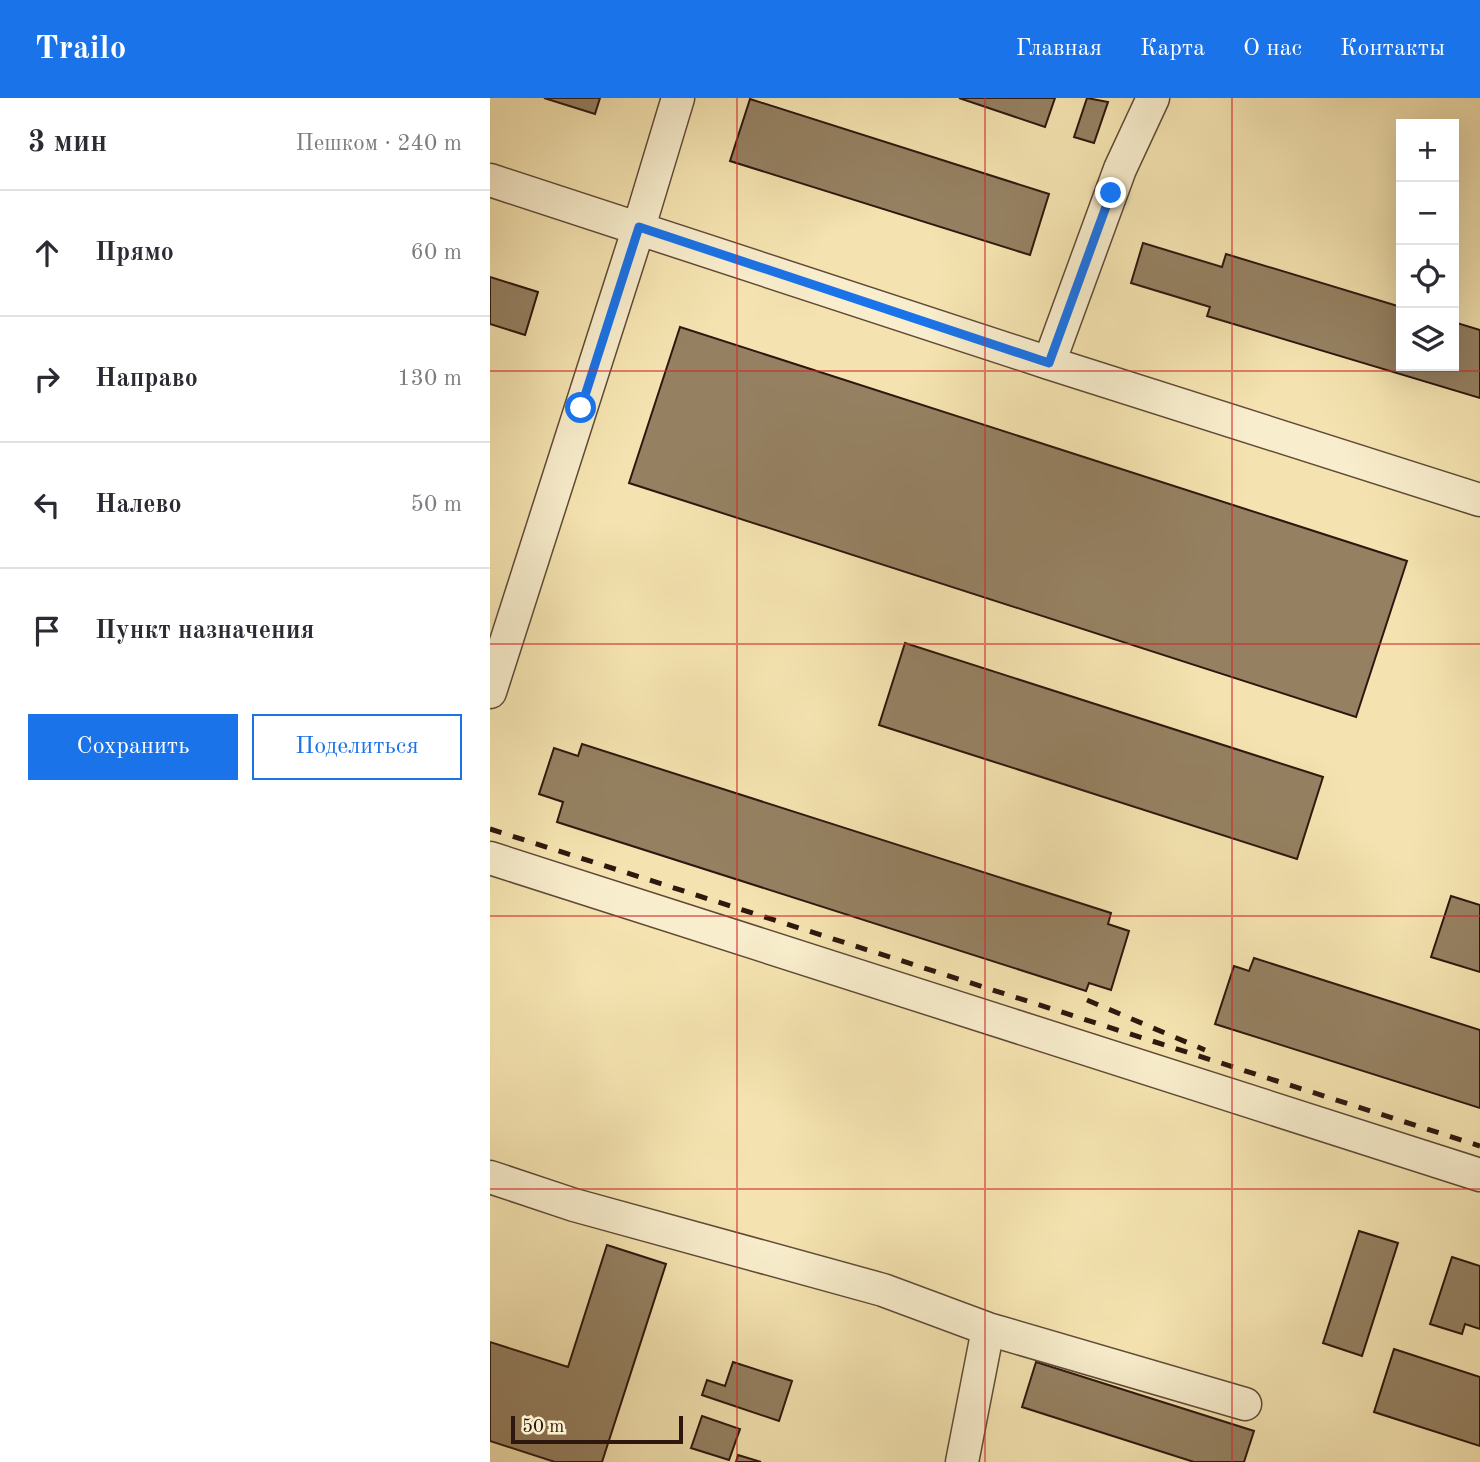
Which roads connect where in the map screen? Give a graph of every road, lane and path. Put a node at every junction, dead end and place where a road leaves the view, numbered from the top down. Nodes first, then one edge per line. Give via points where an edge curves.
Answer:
1 (678, 98) edge
2 (1153, 98) edge
3 (490, 180) edge
4 (639, 227) junction
5 (1049, 363) junction
6 (1480, 500) edge
7 (490, 692) edge
8 (490, 858) edge
9 (1480, 1175) edge
10 (490, 1177) edge
11 (988, 1329) junction
12 (1245, 1404) dead end
13 (962, 1462) edge

1 - 4 lane
2 - 5 lane via 1120,169
3 - 4 lane
4 - 5 lane
4 - 7 lane
5 - 6 lane
8 - 9 lane
10 - 11 lane via 574,1205 883,1290
11 - 12 lane
11 - 13 lane

